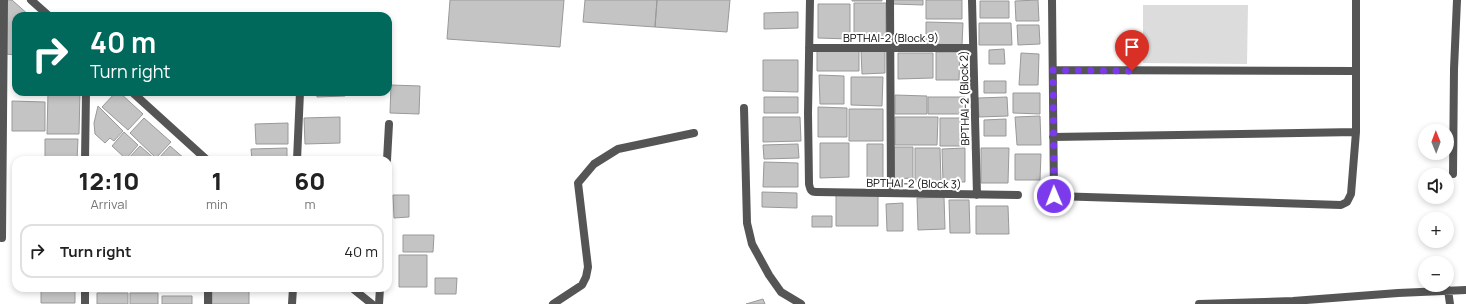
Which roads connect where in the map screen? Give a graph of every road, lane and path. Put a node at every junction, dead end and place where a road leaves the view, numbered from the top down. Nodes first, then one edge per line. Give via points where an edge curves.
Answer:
1 (4, 0) edge
2 (32, 0) edge
3 (810, 0) edge
4 (890, 0) edge
5 (972, 0) edge
6 (1052, 0) edge
7 (1356, 0) edge
8 (1457, 0) edge
9 (45, 12) edge
10 (809, 48) junction
11 (890, 48) junction
12 (974, 48) junction
13 (1053, 70) junction
14 (1356, 71) junction
15 (86, 96) edge
16 (136, 96) edge
17 (300, 96) edge
18 (744, 108) dead end
19 (389, 124) dead end
20 (1356, 132) junction
21 (694, 133) dead end
22 (1053, 137) junction
23 (85, 156) edge
24 (202, 156) edge
25 (297, 156) edge
26 (387, 156) edge
27 (1453, 168) edge
28 (891, 193) junction
29 (977, 195) junction
30 (1018, 195) dead end
31 (2, 238) dead end
32 (1454, 290) edge
33 (1466, 290) edge
34 (85, 292) edge
35 (208, 292) edge
36 (293, 292) edge
37 (357, 292) edge
38 (380, 292) edge
39 (1418, 292) edge
40 (1448, 292) edge
41 (85, 304) edge
42 (208, 304) edge
43 (292, 304) edge
44 (372, 304) edge
45 (379, 304) edge
46 (553, 304) edge
47 (801, 304) edge
48 (1199, 304) edge
49 (1450, 304) edge

1 - 31 street
2 - 9 street
3 - 10 street
4 - 11 street
5 - 12 street, BPTHAI-2 (Block 2)
6 - 13 street
7 - 14 street
8 - 27 street
10 - 11 street, BPTHAI-2 (Block 9)
10 - 28 street, BPTHAI-2 (Block 3) via 811,190
11 - 12 street, BPTHAI-2 (Block 9)
11 - 28 street
12 - 29 street, BPTHAI-2 (Block 2)
13 - 14 street
13 - 22 street
14 - 20 street
15 - 23 street
16 - 24 street
17 - 25 street
18 - 47 street via 747,223 752,244 781,292
19 - 26 street
20 - 22 street
20 - 22 street via 1351,194 1347,202 1341,205 1054,196
21 - 46 street via 618,149 594,164 578,183 588,267 586,277 582,285
28 - 29 street, BPTHAI-2 (Block 3)
29 - 30 street, BPTHAI-2 (Block 3)
32 - 33 street
34 - 41 street
35 - 42 street
36 - 43 street
37 - 44 street
38 - 45 street
39 - 48 street via 1293,301
40 - 49 street

